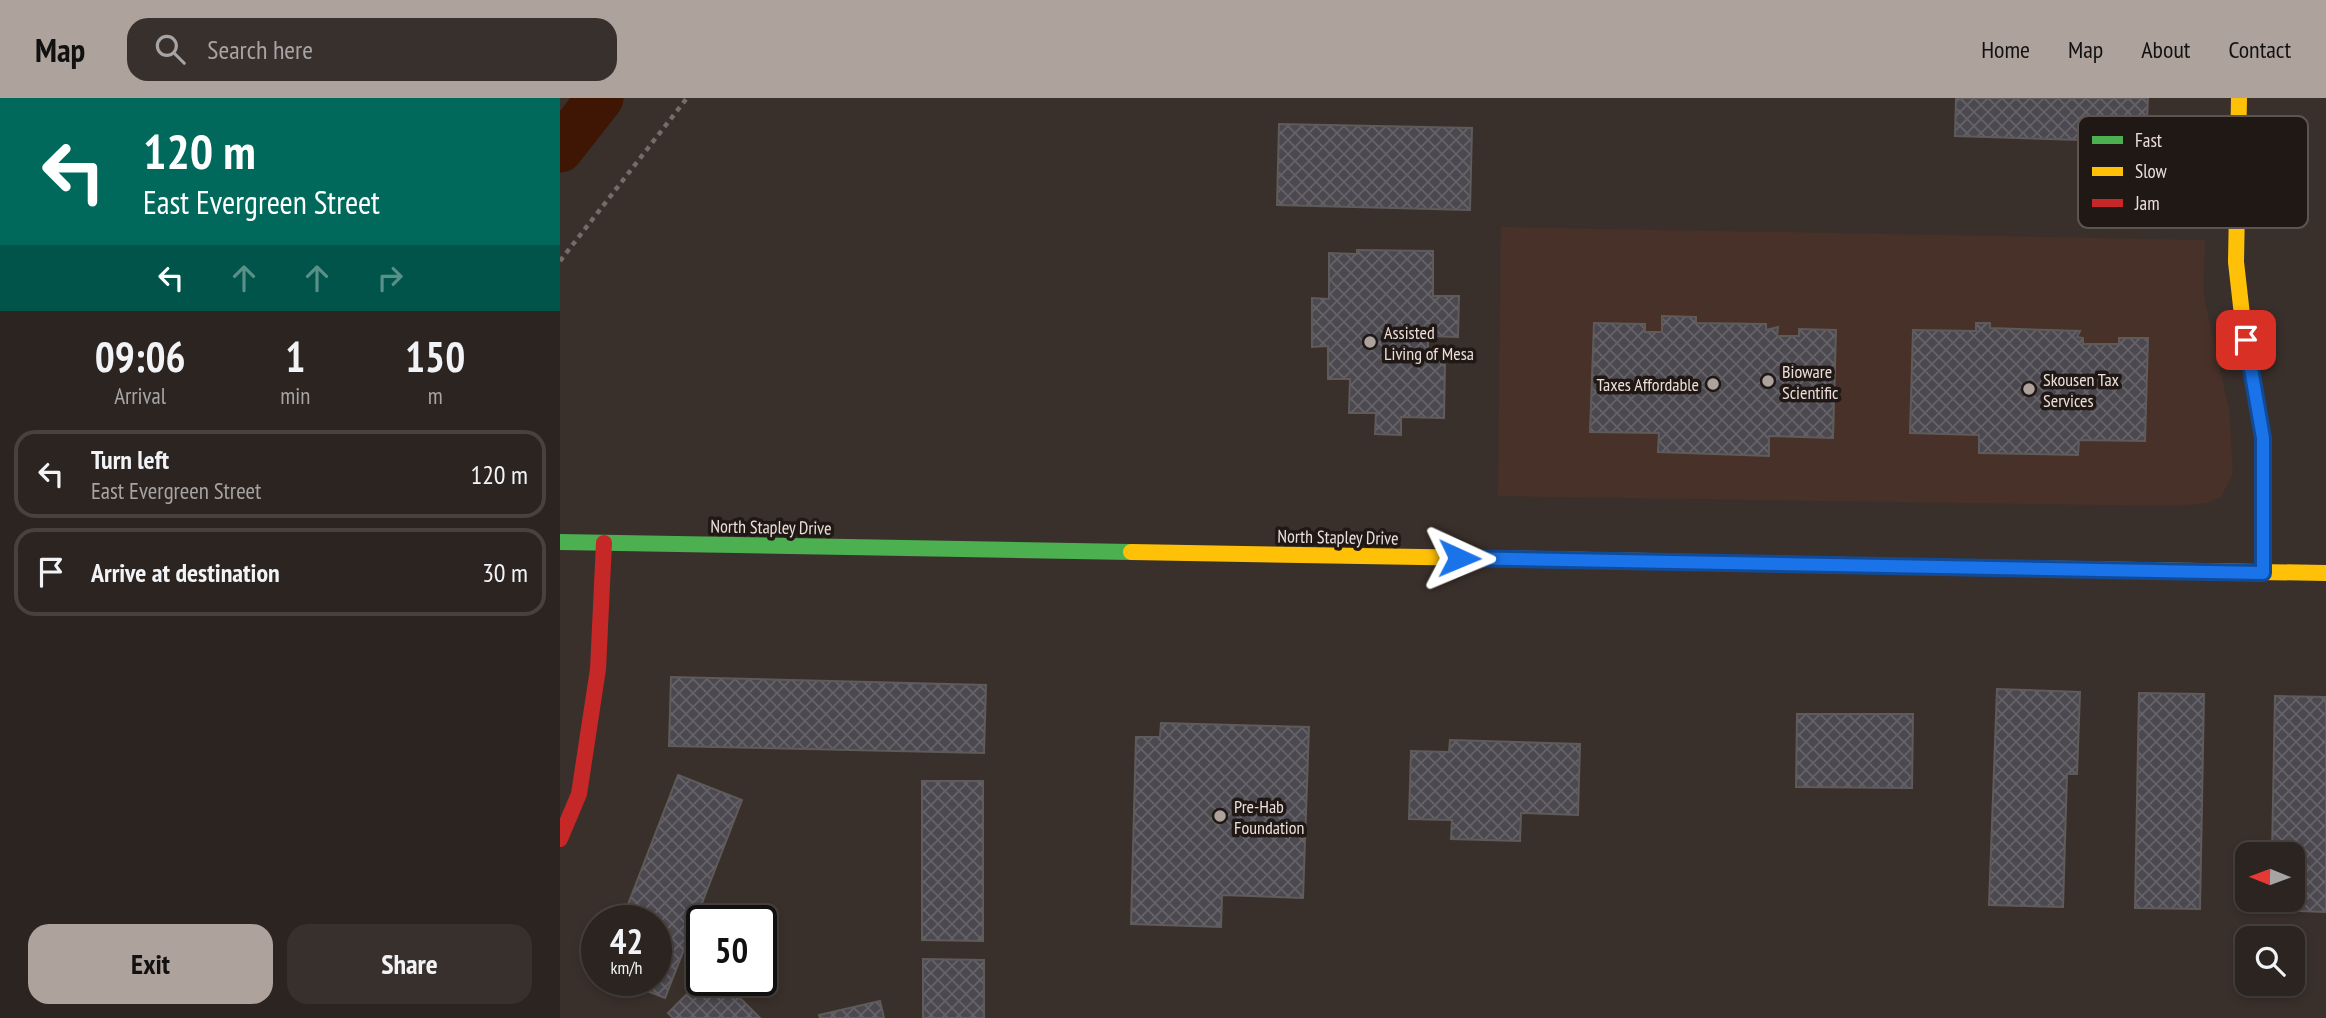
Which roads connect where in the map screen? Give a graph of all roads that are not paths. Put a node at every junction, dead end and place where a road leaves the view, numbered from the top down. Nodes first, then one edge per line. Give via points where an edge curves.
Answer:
1 (2239, 98) edge
2 (2239, 116) edge
3 (2237, 228) edge
4 (560, 542) edge
5 (604, 543) junction
6 (2263, 573) junction
7 (2326, 573) edge
8 (560, 839) edge

1 - 2 main road
3 - 6 main road via 2242,315 2263,438
4 - 5 main road, North Stapley Drive
5 - 6 main road, North Stapley Drive
5 - 8 main road via 598,669 579,794
6 - 7 main road, North Stapley Drive

